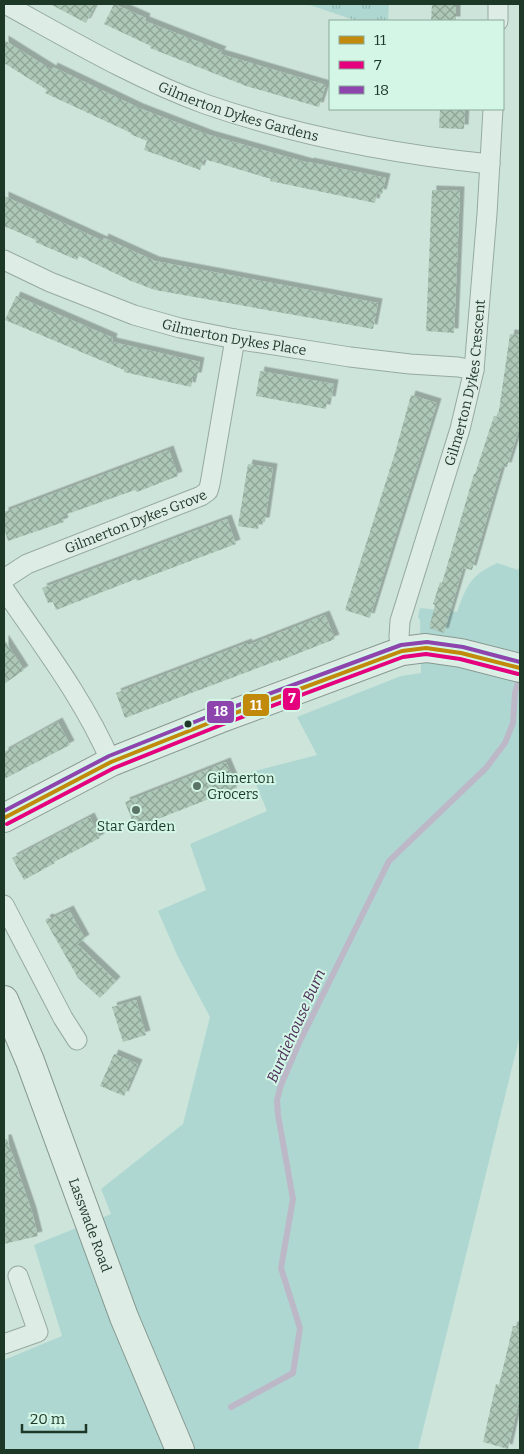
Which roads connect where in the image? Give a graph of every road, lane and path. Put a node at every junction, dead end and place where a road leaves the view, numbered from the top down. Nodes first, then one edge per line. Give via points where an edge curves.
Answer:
1 (5, 4) edge
2 (498, 4) edge
3 (498, 20) edge
4 (494, 110) edge
5 (490, 164) junction
6 (4, 260) edge
7 (235, 339) junction
8 (474, 370) junction
9 (4, 579) edge
10 (4, 589) edge
11 (402, 651) junction
12 (520, 668) edge
13 (111, 762) junction
14 (4, 818) edge
15 (4, 905) edge
16 (4, 1000) edge
17 (77, 1040) dead end
18 (18, 1276) dead end
19 (4, 1344) edge
20 (180, 1450) edge

1 - 5 street, Gilmerton Dykes Gardens via 151,81 204,104 300,132 368,147
2 - 3 street
4 - 5 street, Gilmerton Dykes Crescent
5 - 8 street, Gilmerton Dykes Crescent
6 - 7 street, Gilmerton Dykes Place via 134,315
7 - 8 street, Gilmerton Dykes Place
7 - 9 street, Gilmerton Dykes Grove via 208,491 27,564
8 - 11 street, Gilmerton Dykes Crescent via 460,428 400,621
10 - 13 street via 71,686
11 - 12 main road via 426,648
11 - 13 main road
13 - 14 main road
15 - 17 street
16 - 20 main road, Lasswade Road via 30,1061 124,1317
18 - 19 street via 38,1332

